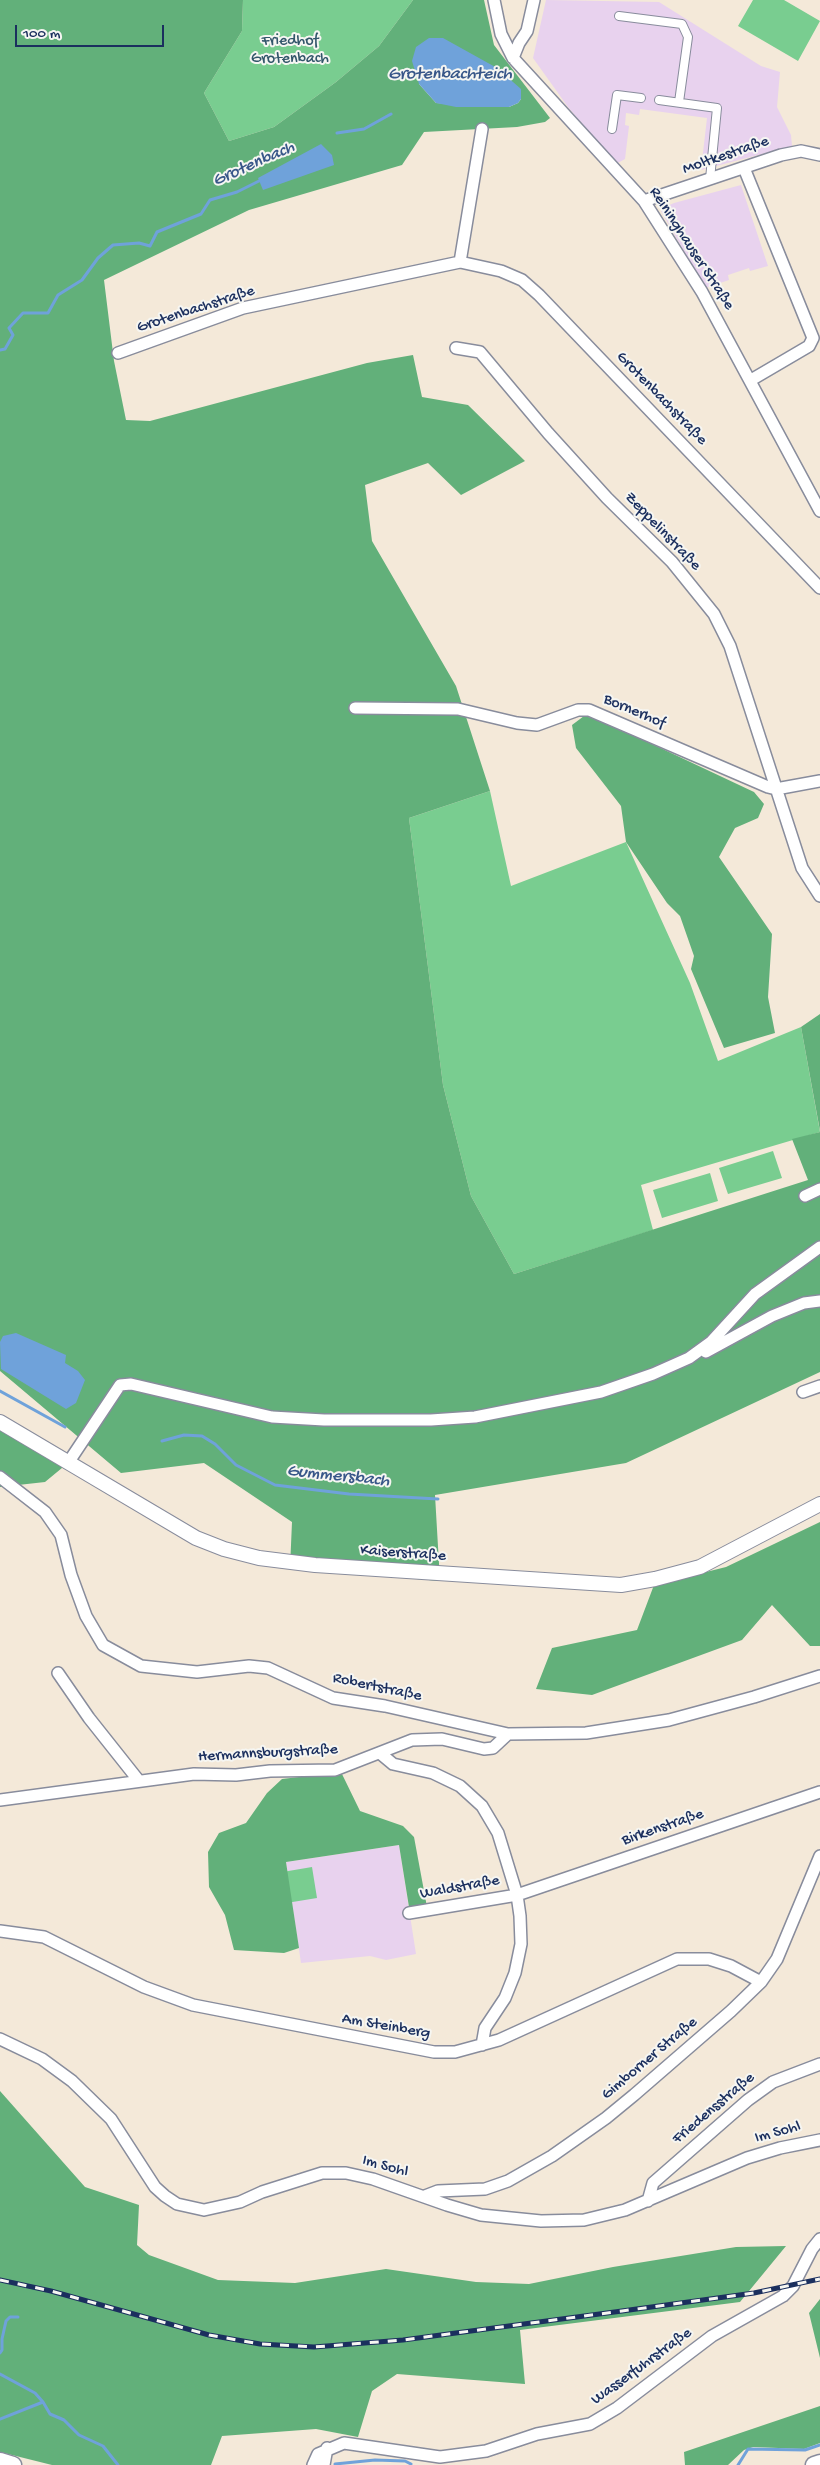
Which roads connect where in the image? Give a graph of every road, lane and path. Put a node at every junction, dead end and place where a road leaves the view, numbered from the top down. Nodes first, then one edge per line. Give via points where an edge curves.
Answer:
1 (494, 0) edge
2 (534, 0) edge
3 (619, 16) dead end
4 (513, 58) junction
5 (641, 98) dead end
6 (659, 100) dead end
7 (679, 102) junction
8 (482, 129) dead end
9 (612, 130) dead end
10 (820, 155) edge
11 (744, 168) junction
12 (710, 179) junction
13 (644, 201) junction
14 (460, 262) junction
15 (456, 348) dead end
16 (118, 353) dead end
17 (750, 380) junction
18 (820, 511) edge
19 (820, 588) edge
20 (355, 708) dead end
21 (820, 781) edge
22 (776, 789) junction
23 (820, 896) edge
24 (820, 1189) edge
25 (805, 1196) dead end
26 (820, 1247) edge
27 (820, 1301) edge
28 (690, 1358) junction
29 (820, 1386) edge
30 (803, 1392) dead end
31 (0, 1422) edge
32 (68, 1463) junction
33 (0, 1477) edge
34 (820, 1504) edge
35 (58, 1673) dead end
36 (820, 1676) edge
37 (508, 1734) junction
38 (381, 1754) junction
39 (139, 1781) junction
40 (820, 1792) edge
41 (0, 1800) edge
42 (820, 1856) edge
43 (517, 1895) junction
44 (409, 1913) dead end
45 (0, 1931) edge
46 (761, 1982) junction
47 (0, 2039) edge
48 (482, 2045) junction
49 (820, 2064) edge
50 (820, 2140) edge
51 (425, 2196) junction
52 (648, 2201) junction
53 (820, 2239) edge
54 (327, 2448) junction
55 (0, 2461) edge
56 (820, 2463) edge
57 (13, 2465) edge
58 (313, 2465) edge
59 (324, 2465) edge
60 (814, 2465) edge

1 - 4 street, Reininghauser Straße via 501,34
2 - 4 street via 527,31
3 - 7 street via 682,24 688,37
4 - 13 street, Reininghauser Straße
5 - 9 street via 617,95
6 - 7 street
7 - 12 street via 717,108
8 - 14 street
10 - 11 street, Moltkestraße via 801,151 781,154
11 - 12 street, Moltkestraße
11 - 17 street via 813,338 810,346
12 - 13 street, Moltkestraße
13 - 17 street, Reininghauser Straße via 702,292
14 - 16 street, Grotenbachstraße via 243,308
14 - 19 street, Grotenbachstraße via 501,271 522,280 539,295
15 - 22 street, Zeppelinstraße via 480,352 607,498 672,562 714,614 730,646
17 - 18 street, Reininghauser Straße
20 - 22 street, Bornerhof via 458,709 537,725 578,710 589,710
21 - 22 street
22 - 23 street via 802,868
24 - 25 street
26 - 28 street via 755,1294 711,1342
27 - 28 street via 804,1303 772,1316
28 - 32 street via 601,1392 475,1417 431,1420 272,1417 131,1384 120,1385
29 - 30 street
31 - 32 street, Kaiserstraße
32 - 34 street, Kaiserstraße via 196,1538 259,1558 591,1585 621,1585 700,1567
33 - 37 street, Robertstraße via 45,1512 61,1535 86,1616 103,1645 141,1666 197,1672 249,1666 268,1668 333,1698 393,1707
35 - 39 street
36 - 37 street, Robertstraße via 669,1720 586,1733
37 - 38 street, Hermannsburgstraße via 493,1748 428,1739 412,1740
38 - 39 street, Hermannsburgstraße via 335,1770 194,1774
38 - 43 street, Waldstraße via 393,1764 433,1773 460,1786 482,1806 498,1833
39 - 41 street, Hermannsburgstraße
40 - 43 street, Birkenstraße
42 - 46 street, Gimborner Straße via 777,1959
43 - 44 street, Waldstraße
43 - 48 street, Waldstraße via 520,1944 515,1973 506,1998 485,2028
45 - 48 street, Am Steinberg via 44,1938 144,1988 193,2005 434,2052 455,2052
46 - 48 street, Am Steinberg via 709,1959 677,1959 551,2018
46 - 51 street, Gimborner Straße via 634,2094 552,2156 493,2186 438,2191
47 - 51 street, Im Sohl via 42,2059 72,2081 111,2119 155,2188 177,2204 215,2209 322,2173 346,2173 374,2179
49 - 52 street, Friedensstraße via 773,2082 748,2100 653,2183
50 - 52 street, Im Sohl via 747,2158
51 - 52 street, Im Sohl via 481,2215 541,2221 584,2220
53 - 54 street, Wasserfuhrstraße via 793,2286 783,2296 712,2336 617,2408 590,2424 537,2434 486,2451 459,2456 426,2456 344,2443
54 - 58 street via 318,2454
54 - 59 street
55 - 57 main road
56 - 60 main road

